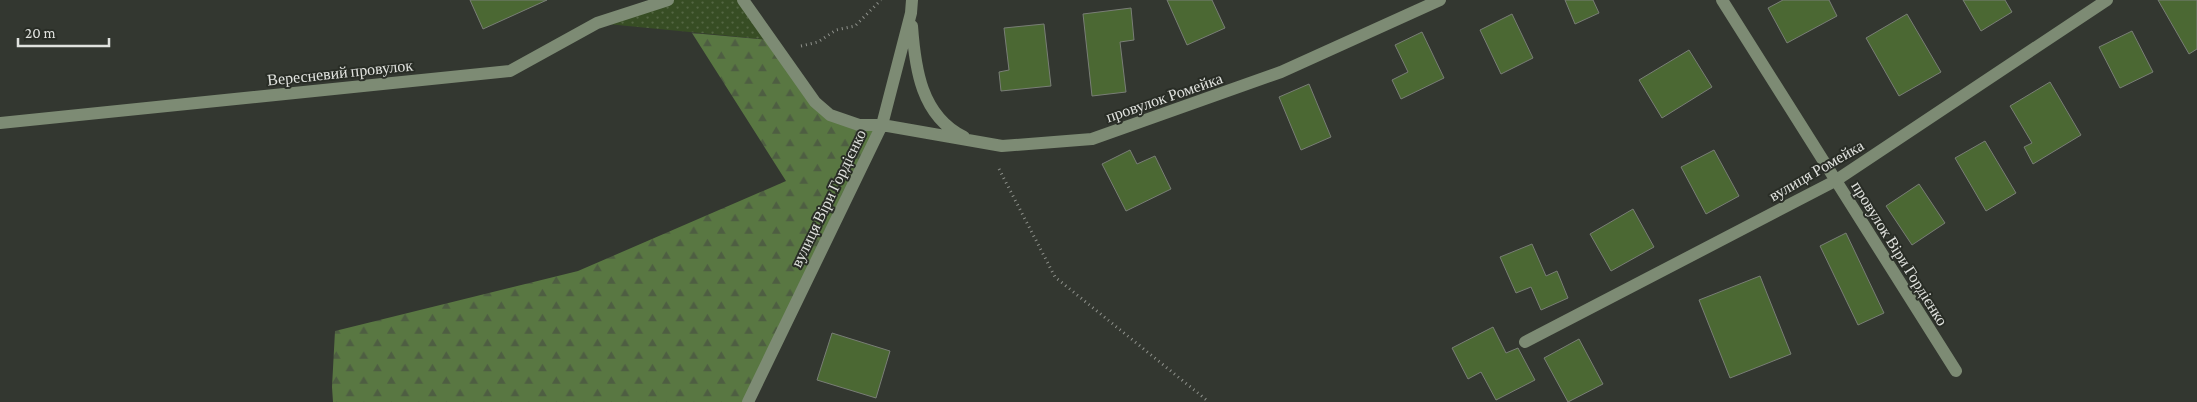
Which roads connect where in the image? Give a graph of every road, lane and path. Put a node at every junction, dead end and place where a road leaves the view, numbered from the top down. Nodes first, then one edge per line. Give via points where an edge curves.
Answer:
1 (668, 0) edge
2 (743, 0) edge
3 (882, 0) edge
4 (912, 0) edge
5 (1440, 0) edge
6 (1722, 0) edge
7 (2107, 0) edge
8 (911, 13) junction
9 (781, 51) junction
10 (0, 123) edge
11 (882, 125) junction
12 (972, 141) junction
13 (986, 144) junction
14 (1835, 181) junction
15 (1525, 342) dead end
16 (1956, 371) dead end
17 (748, 402) edge
18 (1209, 402) edge

1 - 10 street, Вересневий провулок via 597,23 510,71
2 - 9 street, провулок Ромейка
3 - 9 path via 855,26 836,30 818,42
4 - 8 street, вулиця Віри Гордієнко
5 - 13 street, провулок Ромейка via 1281,72 1092,139 1002,146
6 - 14 street, провулок Віри Гордієнко
7 - 14 street, вулиця Ромейка
8 - 11 street, вулиця Віри Гордієнко
8 - 12 street via 914,60 924,95 955,133
9 - 11 street, провулок Ромейка via 815,102 830,115 859,125
11 - 12 street, провулок Ромейка
11 - 17 street, вулиця Віри Гордієнко
12 - 13 street, провулок Ромейка
13 - 18 path via 1055,277
14 - 15 street, вулиця Ромейка
14 - 16 street, провулок Віри Гордієнко

